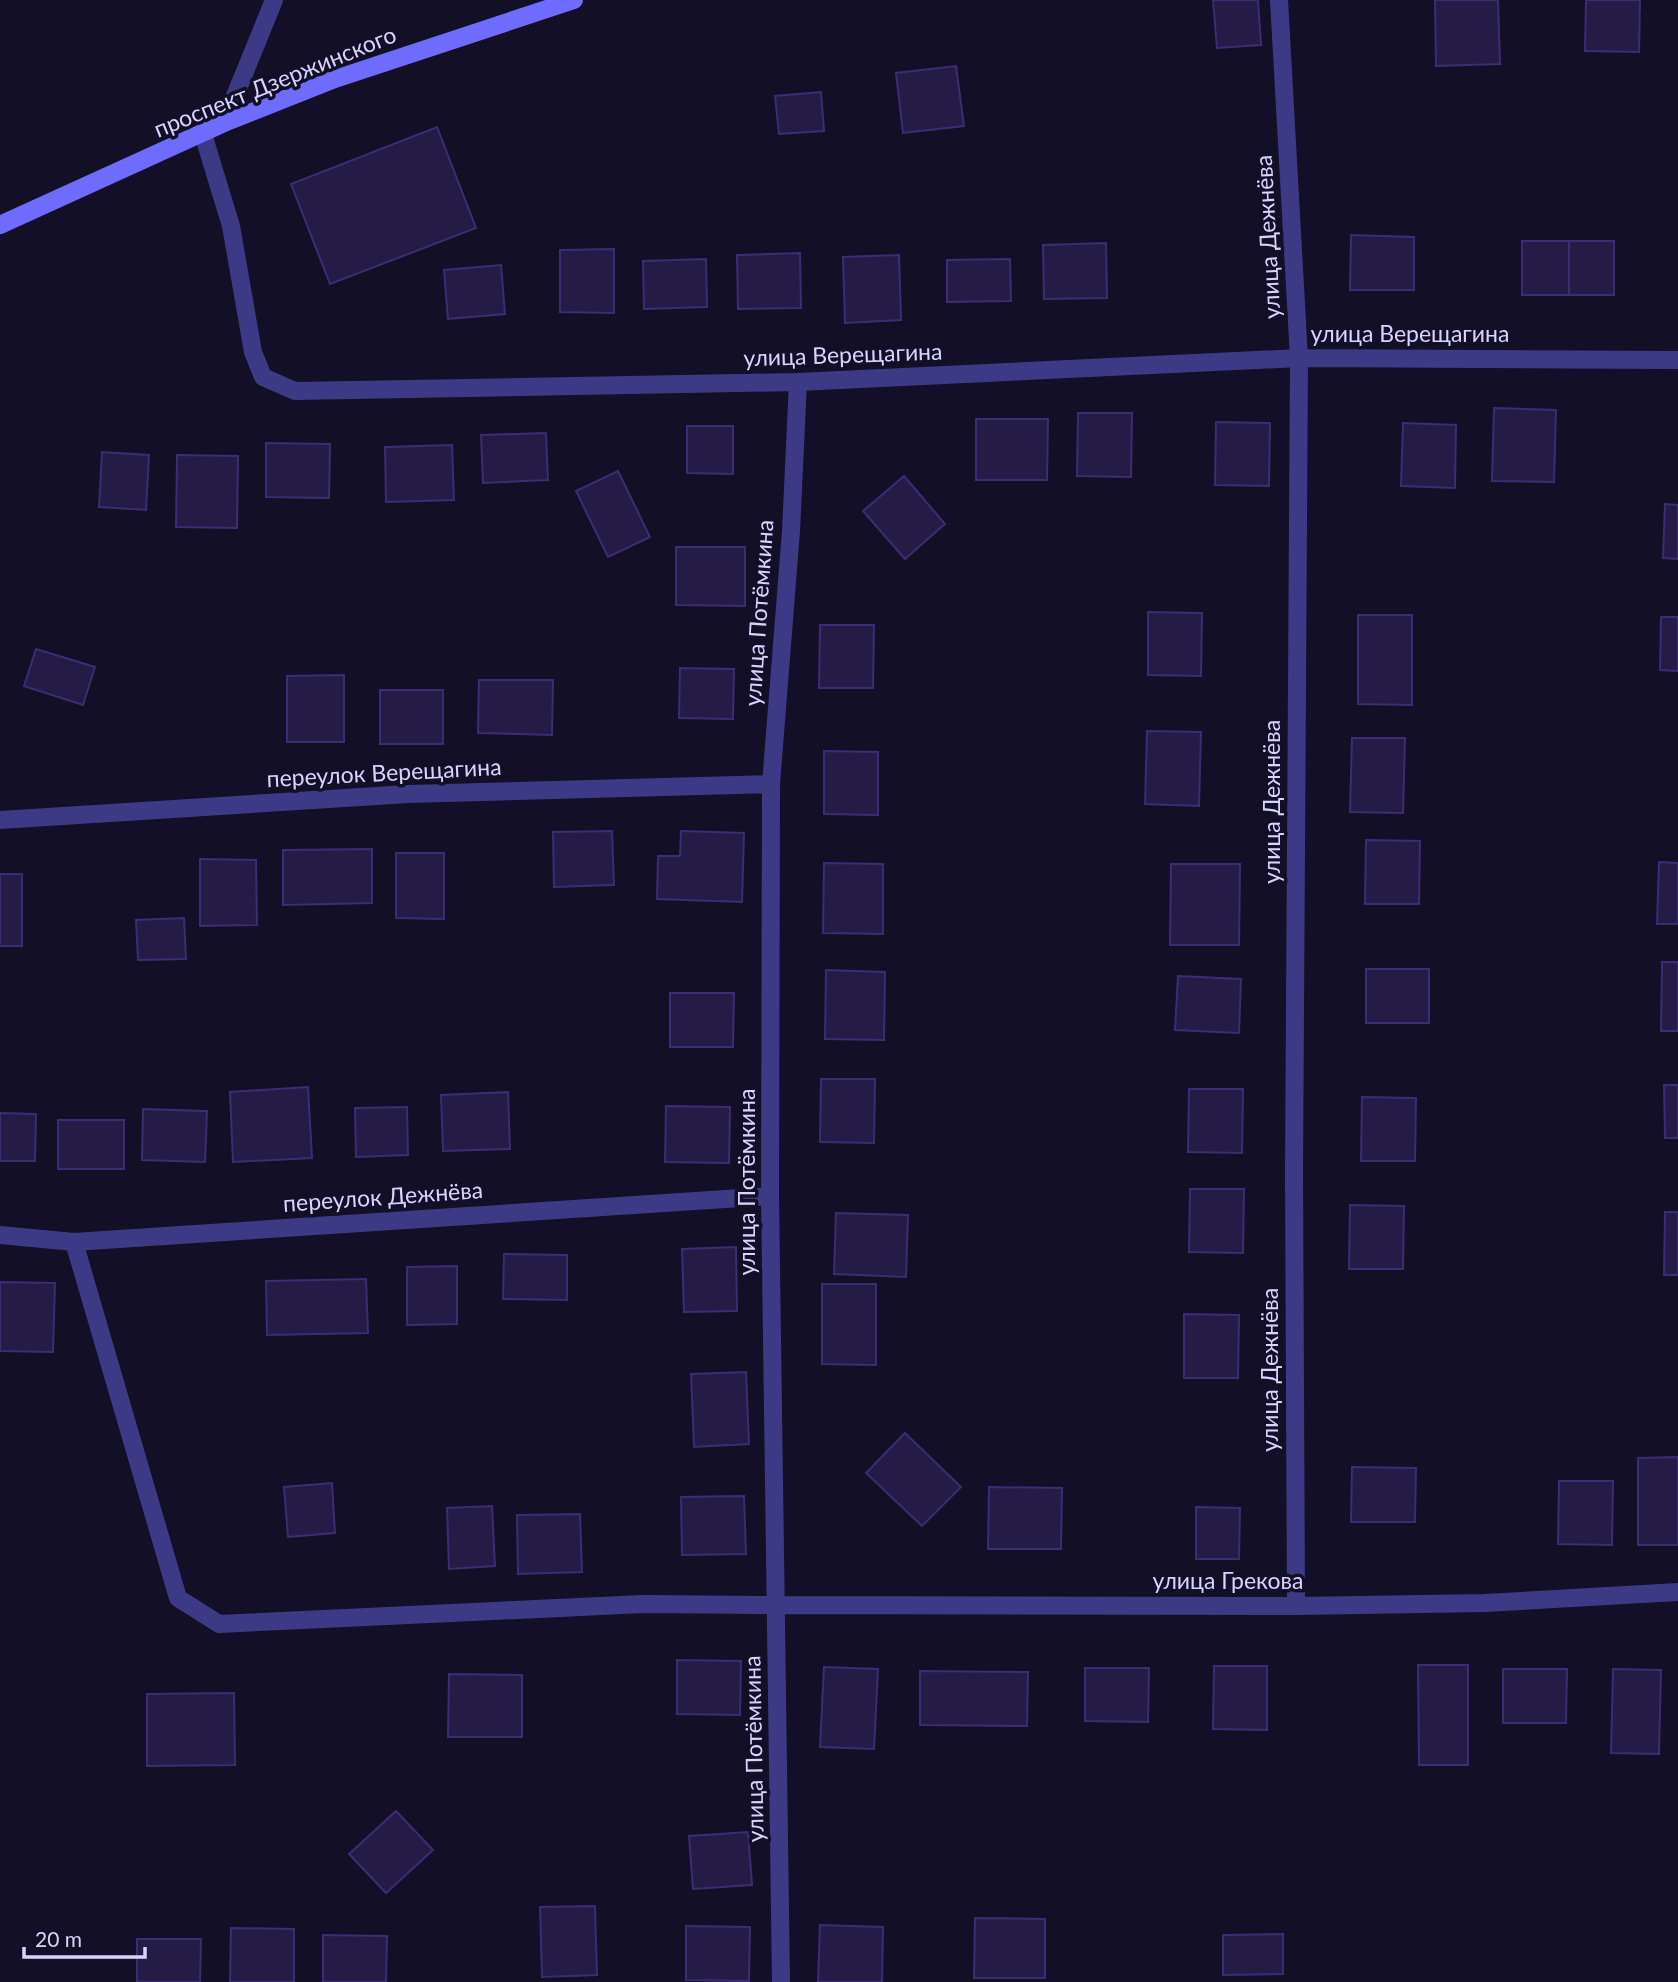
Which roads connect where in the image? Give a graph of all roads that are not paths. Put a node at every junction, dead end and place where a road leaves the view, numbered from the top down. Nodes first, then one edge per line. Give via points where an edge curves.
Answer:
1 (274, 0) edge
2 (574, 0) edge
3 (1279, 0) edge
4 (224, 123) junction
5 (203, 134) junction
6 (0, 225) edge
7 (1299, 358) junction
8 (1678, 360) edge
9 (798, 383) junction
10 (771, 784) junction
11 (0, 820) edge
12 (770, 1196) junction
13 (0, 1236) edge
14 (74, 1242) junction
15 (1678, 1592) edge
16 (777, 1605) junction
17 (1296, 1606) junction
18 (781, 1982) edge

1 - 4 street
2 - 4 street, проспект Дзержинского via 335,79
3 - 7 street, улица Дежнёва
4 - 5 street, проспект Дзержинского
5 - 6 street, проспект Дзержинского
5 - 9 street, улица Верещагина via 231,226 253,352 263,377 295,391
7 - 8 street, улица Верещагина
7 - 9 street, улица Верещагина
7 - 17 street, улица Дежнёва
9 - 10 street, улица Потёмкина
10 - 11 street, переулок Верещагина via 408,794
10 - 12 street, улица Потёмкина
12 - 14 street, переулок Дежнёва
12 - 16 street, улица Потёмкина
13 - 14 street, переулок Дежнёва
14 - 16 street, улица Грекова via 178,1598 219,1624 643,1604
15 - 17 street, улица Грекова via 1485,1603
16 - 17 street, улица Грекова
16 - 18 street, улица Потёмкина

